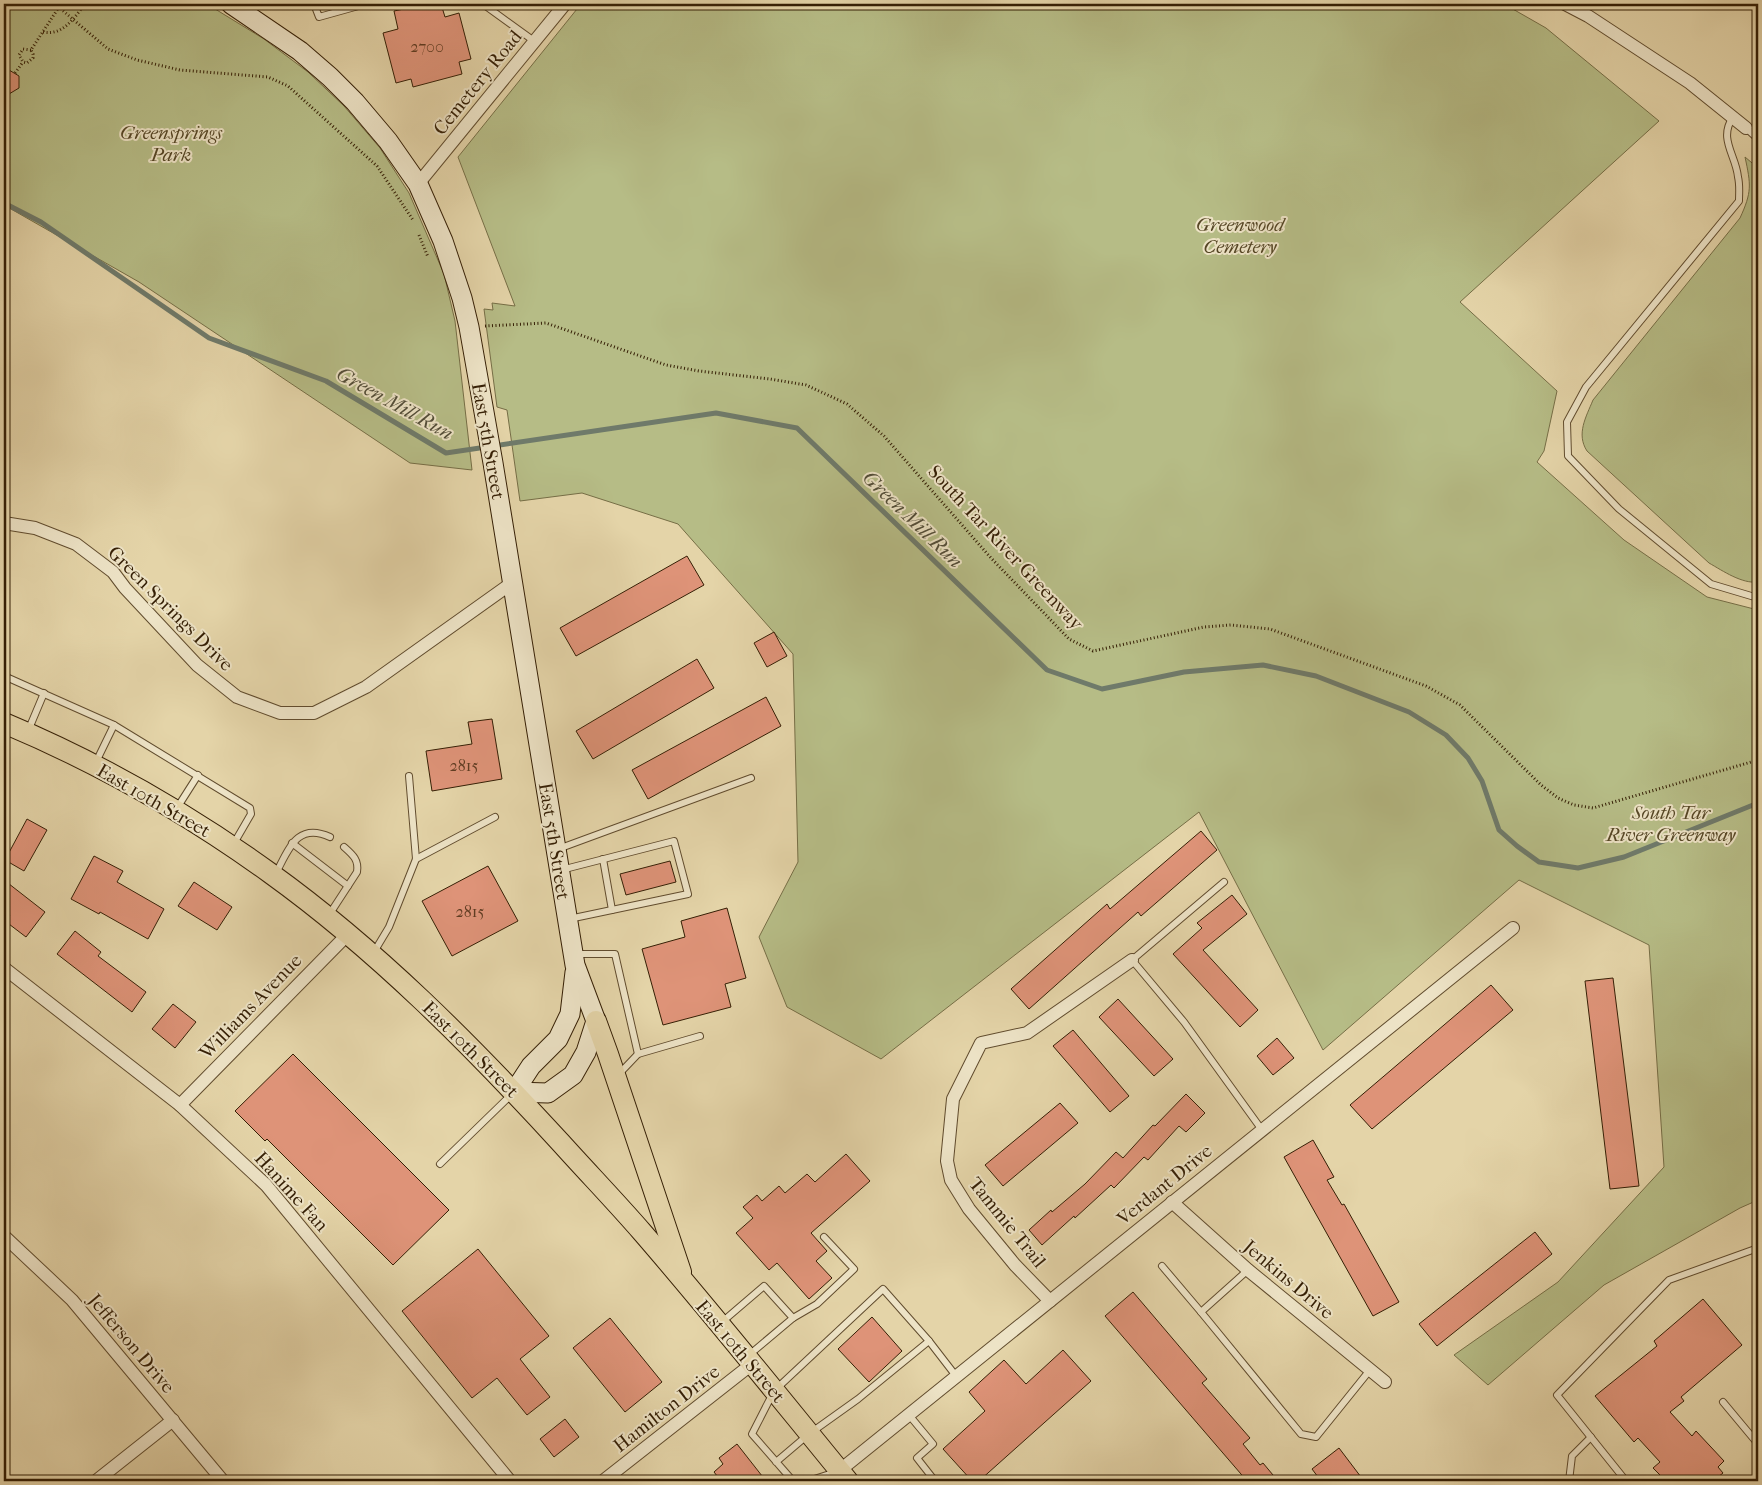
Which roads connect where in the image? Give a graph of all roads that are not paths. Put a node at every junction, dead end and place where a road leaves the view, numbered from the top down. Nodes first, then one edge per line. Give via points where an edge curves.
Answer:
1 (231, 4) edge
2 (314, 4) edge
3 (362, 4) edge
4 (483, 4) edge
5 (565, 4) edge
6 (1565, 4) edge
7 (534, 41) junction
8 (1733, 118) junction
9 (1746, 128) joint
10 (1758, 139) edge
11 (418, 184) junction
12 (4, 523) edge
13 (512, 583) junction
14 (1758, 598) edge
15 (4, 676) edge
16 (44, 693) junction
17 (4, 723) edge
18 (114, 725) junction
19 (27, 733) junction
20 (94, 765) junction
21 (198, 775) junction
22 (409, 776) dead end
23 (751, 778) dead end
24 (176, 811) junction
25 (495, 818) dead end
26 (330, 837) dead end
27 (292, 843) junction
28 (232, 847) junction
29 (344, 847) dead end
30 (557, 850) junction
31 (603, 859) junction
32 (416, 860) junction
33 (560, 870) junction
34 (274, 876) junction
35 (1224, 882) dead end
36 (348, 886) junction
37 (612, 910) junction
38 (327, 917) junction
39 (568, 919) junction
40 (1513, 928) dead end
41 (348, 934) junction
42 (372, 955) junction
43 (574, 960) junction
44 (1132, 960) junction
45 (4, 968) edge
46 (596, 1021) junction
47 (700, 1036) dead end
48 (638, 1054) junction
49 (616, 1077) junction
50 (514, 1092) junction
51 (180, 1105) junction
52 (1262, 1130) junction
53 (440, 1164) dead end
54 (1172, 1202) junction
55 (4, 1236) edge
56 (824, 1237) dead end
57 (1758, 1248) edge
58 (1162, 1266) dead end
59 (1248, 1270) junction
60 (685, 1284) junction
61 (1050, 1301) junction
62 (1202, 1312) junction
63 (793, 1318) junction
64 (718, 1324) junction
65 (928, 1341) junction
66 (749, 1361) junction
67 (1370, 1370) junction
68 (956, 1376) junction
69 (1385, 1382) dead end
70 (774, 1391) junction
71 (1723, 1402) dead end
72 (908, 1415) junction
73 (173, 1420) junction
74 (809, 1434) junction
75 (1591, 1437) junction
76 (1758, 1444) edge
77 (776, 1462) junction
78 (844, 1476) edge
79 (1758, 1477) edge
80 (96, 1481) edge
81 (224, 1481) edge
82 (510, 1481) edge
83 (603, 1481) edge
84 (793, 1481) edge
85 (808, 1481) edge
86 (935, 1481) edge
87 (1569, 1481) edge
88 (1626, 1481) edge
89 (1753, 1481) edge

1 - 11 main road, East 5th Street via 330,77 388,141
2 - 3 lane via 319,17
4 - 7 lane
5 - 7 street, Cemetery Road
6 - 8 street via 1690,83
7 - 11 street, Cemetery Road
8 - 9 street
8 - 14 lane via 1726,141 1738,176 1739,201 1586,387 1567,422 1568,456 1619,509 1711,584
9 - 10 lane
11 - 13 main road, East 5th Street via 443,241 469,327
12 - 13 street, Green Springs Drive via 35,528 76,544 113,572 197,665 237,697 280,713 314,713 366,687
13 - 30 main road, East 5th Street
15 - 16 lane
16 - 18 lane
16 - 19 lane
17 - 19 main road, East 10th Street
18 - 20 lane
18 - 21 lane
19 - 20 main road, East 10th Street
20 - 24 main road, East 10th Street
21 - 24 lane
21 - 28 lane via 250,808 250,814
22 - 32 lane
23 - 30 lane
24 - 28 main road, East 10th Street
25 - 32 lane
26 - 27 lane via 306,832
27 - 34 lane
27 - 36 lane
28 - 34 main road, East 10th Street
29 - 36 lane via 356,858 358,867
30 - 33 main road, East 5th Street
31 - 33 lane
31 - 37 lane
31 - 37 lane via 674,841 688,894
32 - 42 lane via 389,927
33 - 39 main road, East 5th Street
34 - 38 main road, East 10th Street
35 - 44 lane
36 - 38 lane
37 - 39 lane
38 - 41 main road, East 10th Street
39 - 43 main road, East 5th Street
40 - 52 street, Verdant Drive
41 - 42 main road, East 10th Street
41 - 51 street, Williams Avenue
42 - 50 main road, East 10th Street via 438,1015
43 - 46 main road, East 5th Street
43 - 48 lane via 615,954
43 - 50 main road, East 5th Street via 570,1014 558,1039 531,1066
44 - 52 lane via 1184,1022
44 - 61 street, Tammie Trail via 1027,1033 981,1043 953,1099 947,1161 950,1180 969,1209 1015,1265
45 - 51 street, Hanime Fan
46 - 49 main road
46 - 50 main road via 586,1052 572,1075 548,1093
47 - 48 lane
48 - 49 lane
49 - 60 main road
50 - 53 lane
50 - 60 main road, East 10th Street
51 - 82 street, Hanime Fan via 266,1185
52 - 54 street, Verdant Drive
54 - 59 street, Jenkins Drive
54 - 61 street, Verdant Drive
55 - 73 street, Jefferson Drive via 72,1300
56 - 63 lane via 854,1269 817,1304
57 - 75 lane via 1668,1280 1557,1395
58 - 62 lane
59 - 62 lane
59 - 67 street, Jenkins Drive
60 - 64 main road, East 10th Street
61 - 68 street, Verdant Drive
62 - 67 lane via 1301,1434 1316,1437
63 - 64 lane via 764,1286
63 - 66 lane
64 - 66 main road, East 10th Street
65 - 68 lane
65 - 70 lane via 883,1289
65 - 74 lane via 858,1399
66 - 70 main road, East 10th Street
66 - 83 street, Hamilton Drive
67 - 69 street, Jenkins Drive
68 - 72 street, Verdant Drive
70 - 74 main road, East 10th Street
70 - 77 lane via 752,1434
71 - 76 lane
72 - 78 street, Verdant Drive
72 - 86 lane via 933,1444 917,1458
73 - 80 street
73 - 81 street, Jefferson Drive
74 - 77 lane
74 - 78 main road, East 10th Street
75 - 87 lane via 1572,1456
75 - 88 lane
77 - 84 lane
78 - 85 lane
79 - 89 lane

